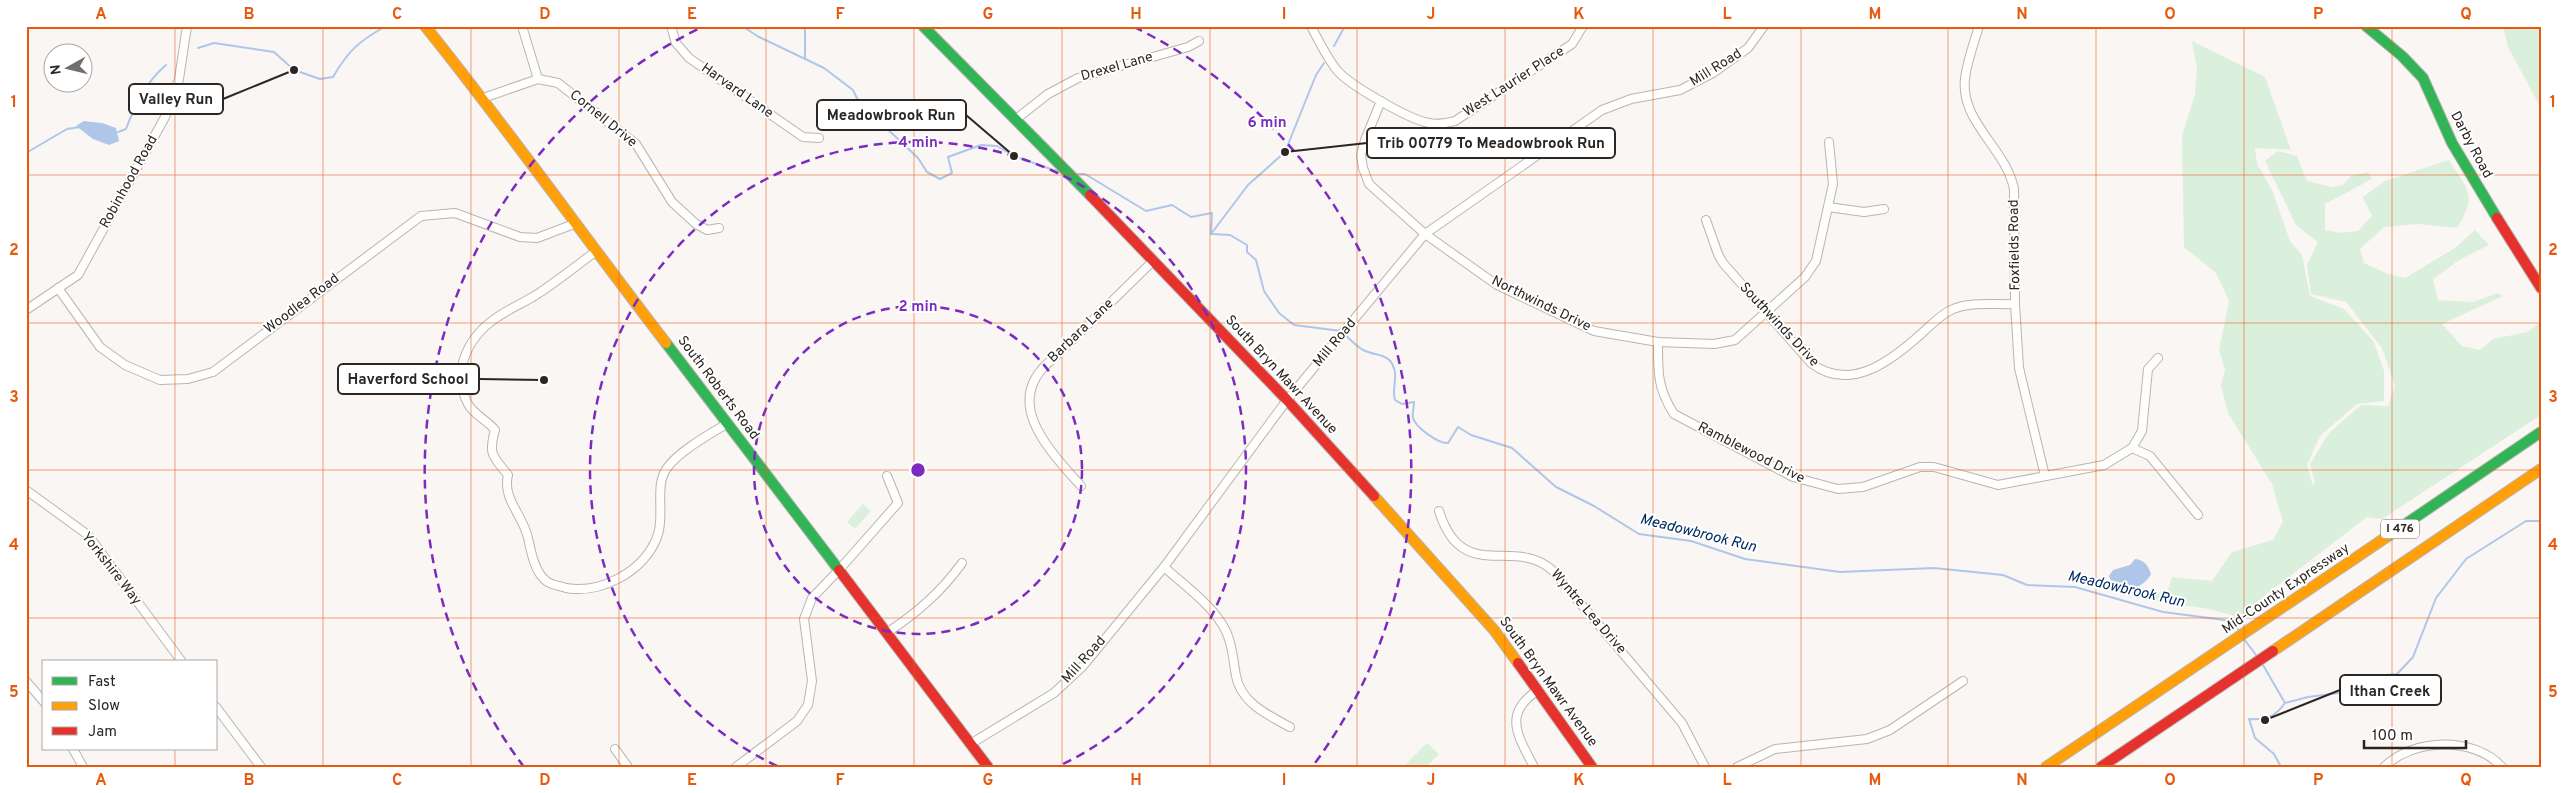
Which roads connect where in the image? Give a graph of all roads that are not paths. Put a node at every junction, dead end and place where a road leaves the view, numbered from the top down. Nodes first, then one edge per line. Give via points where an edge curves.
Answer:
1 (187, 26) edge
2 (425, 26) edge
3 (522, 26) edge
4 (671, 26) edge
5 (923, 26) edge
6 (1311, 26) edge
7 (1583, 26) edge
8 (1764, 26) edge
9 (1979, 26) edge
10 (2366, 26) edge
11 (1199, 40) dead end
12 (538, 79) junction
13 (483, 98) junction
14 (1381, 101) junction
15 (1015, 120) junction
16 (819, 138) dead end
17 (1829, 142) dead end
18 (1828, 207) junction
19 (1884, 209) dead end
20 (1706, 220) dead end
21 (574, 224) junction
22 (718, 228) dead end
23 (1425, 234) junction
24 (596, 252) junction
25 (1154, 260) junction
26 (58, 288) junction
27 (2541, 288) edge
28 (2015, 304) junction
29 (26, 310) edge
30 (1765, 313) junction
31 (1658, 342) junction
32 (2158, 358) dead end
33 (1287, 400) junction
34 (728, 422) junction
35 (2541, 432) edge
36 (2132, 448) junction
37 (2541, 469) edge
38 (887, 476) dead end
39 (2045, 476) junction
40 (1082, 486) dead end
41 (26, 490) edge
42 (1439, 511) dead end
43 (2198, 516) dead end
44 (962, 564) dead end
45 (1164, 568) junction
46 (838, 571) junction
47 (888, 632) junction
48 (181, 660) edge
49 (1963, 681) dead end
50 (27, 682) edge
51 (1538, 690) junction
52 (42, 700) edge
53 (218, 710) edge
54 (1290, 727) dead end
55 (972, 742) junction
56 (615, 749) dead end
57 (74, 750) edge
58 (83, 767) edge
59 (261, 767) edge
60 (628, 767) edge
61 (736, 767) edge
62 (988, 767) edge
63 (1534, 767) edge
64 (1592, 767) edge
65 (1704, 767) edge
66 (1737, 767) edge
67 (2046, 767) edge
68 (2101, 767) edge
69 (2384, 767) edge
70 (2502, 767) edge

1 - 26 street, Robinhood Road via 179,79 165,117 78,275
2 - 13 main road, South Roberts Road
3 - 12 street
4 - 16 street, Harvard Lane via 676,43 684,54 803,137
5 - 15 main road, South Bryn Mawr Avenue
6 - 14 street, West Laurier Place via 1344,78
7 - 14 street, West Laurier Place via 1572,44 1455,121 1426,123
8 - 23 street, Mill Road via 1748,48 1680,90 1632,99 1602,110
9 - 28 street, Foxfields Road via 1965,80 1967,100 1970,113 2011,173 2014,189
10 - 27 main road, Darby Road via 2423,78 2455,148
11 - 15 street, Drexel Lane via 1188,47 1078,78 1048,94
12 - 13 street
12 - 22 street, Cornell Drive via 558,84 636,144 672,202 701,227 707,230
13 - 21 main road, South Roberts Road
14 - 23 street, Northwinds Drive via 1365,140 1361,155 1363,168 1369,184
15 - 25 main road, South Bryn Mawr Avenue
17 - 18 street, Northwinds Drive via 1834,169
18 - 19 street via 1864,212
18 - 30 street, Northwinds Drive via 1813,268
20 - 30 street, Southwinds Drive via 1723,264
21 - 24 main road, South Roberts Road
21 - 26 street, Woodlea Road via 537,238 520,237 455,213 421,216 213,372 188,379 160,380 125,365 100,347
23 - 31 street, Northwinds Drive via 1497,285 1594,330
23 - 33 street, Mill Road
24 - 34 main road, South Roberts Road
24 - 34 street via 481,330 471,340 460,378 469,405 495,430 491,454 508,475 507,494 523,520 538,570 545,581 575,589 595,587 614,581 637,566 651,550 661,527 660,482 666,469
25 - 33 main road, South Bryn Mawr Avenue
25 - 40 street, Barbara Lane via 1042,368 1034,384 1030,400 1031,417 1039,435
26 - 29 street, Robinhood Road
28 - 30 street, Southwinds Drive via 1968,305 1949,310 1887,362 1860,373 1840,376 1811,363
28 - 39 street, Foxfields Road via 2020,368
30 - 31 street, Northwinds Drive via 1735,340 1714,344
31 - 39 street, Ramblewood Drive via 1658,378 1664,398 1674,414 1793,477 1838,489 1863,487 1920,466 1998,485
32 - 36 street via 2148,369 2142,431
33 - 45 street, Mill Road
33 - 51 main road, South Bryn Mawr Avenue via 1494,630
34 - 46 main road, South Roberts Road
35 - 67 main road, Mid-County Expressway / I 476
36 - 39 street, Ramblewood Drive via 2104,465
36 - 43 street via 2150,456
37 - 68 main road, I 476
38 - 46 street via 898,503
41 - 48 street, Yorkshire Way via 88,535
42 - 65 street, Wyntre Lea Drive via 1444,529 1462,548 1482,556 1508,556 1544,562 1682,722
44 - 47 street via 946,586 918,612
45 - 54 street via 1223,624 1236,679 1244,694 1259,710
45 - 55 street, Mill Road via 1083,666 1054,693
46 - 47 main road, South Roberts Road
46 - 61 street via 812,598 804,620 812,681 808,705 797,721
47 - 55 main road, South Roberts Road
49 - 66 street via 1890,730 1867,739 1775,749
50 - 52 street
51 - 63 street via 1523,700 1515,723 1516,734
51 - 64 main road, South Bryn Mawr Avenue
53 - 59 street
55 - 62 main road, South Roberts Road
56 - 60 street
57 - 58 street
69 - 70 street via 2416,748 2449,743 2495,759

